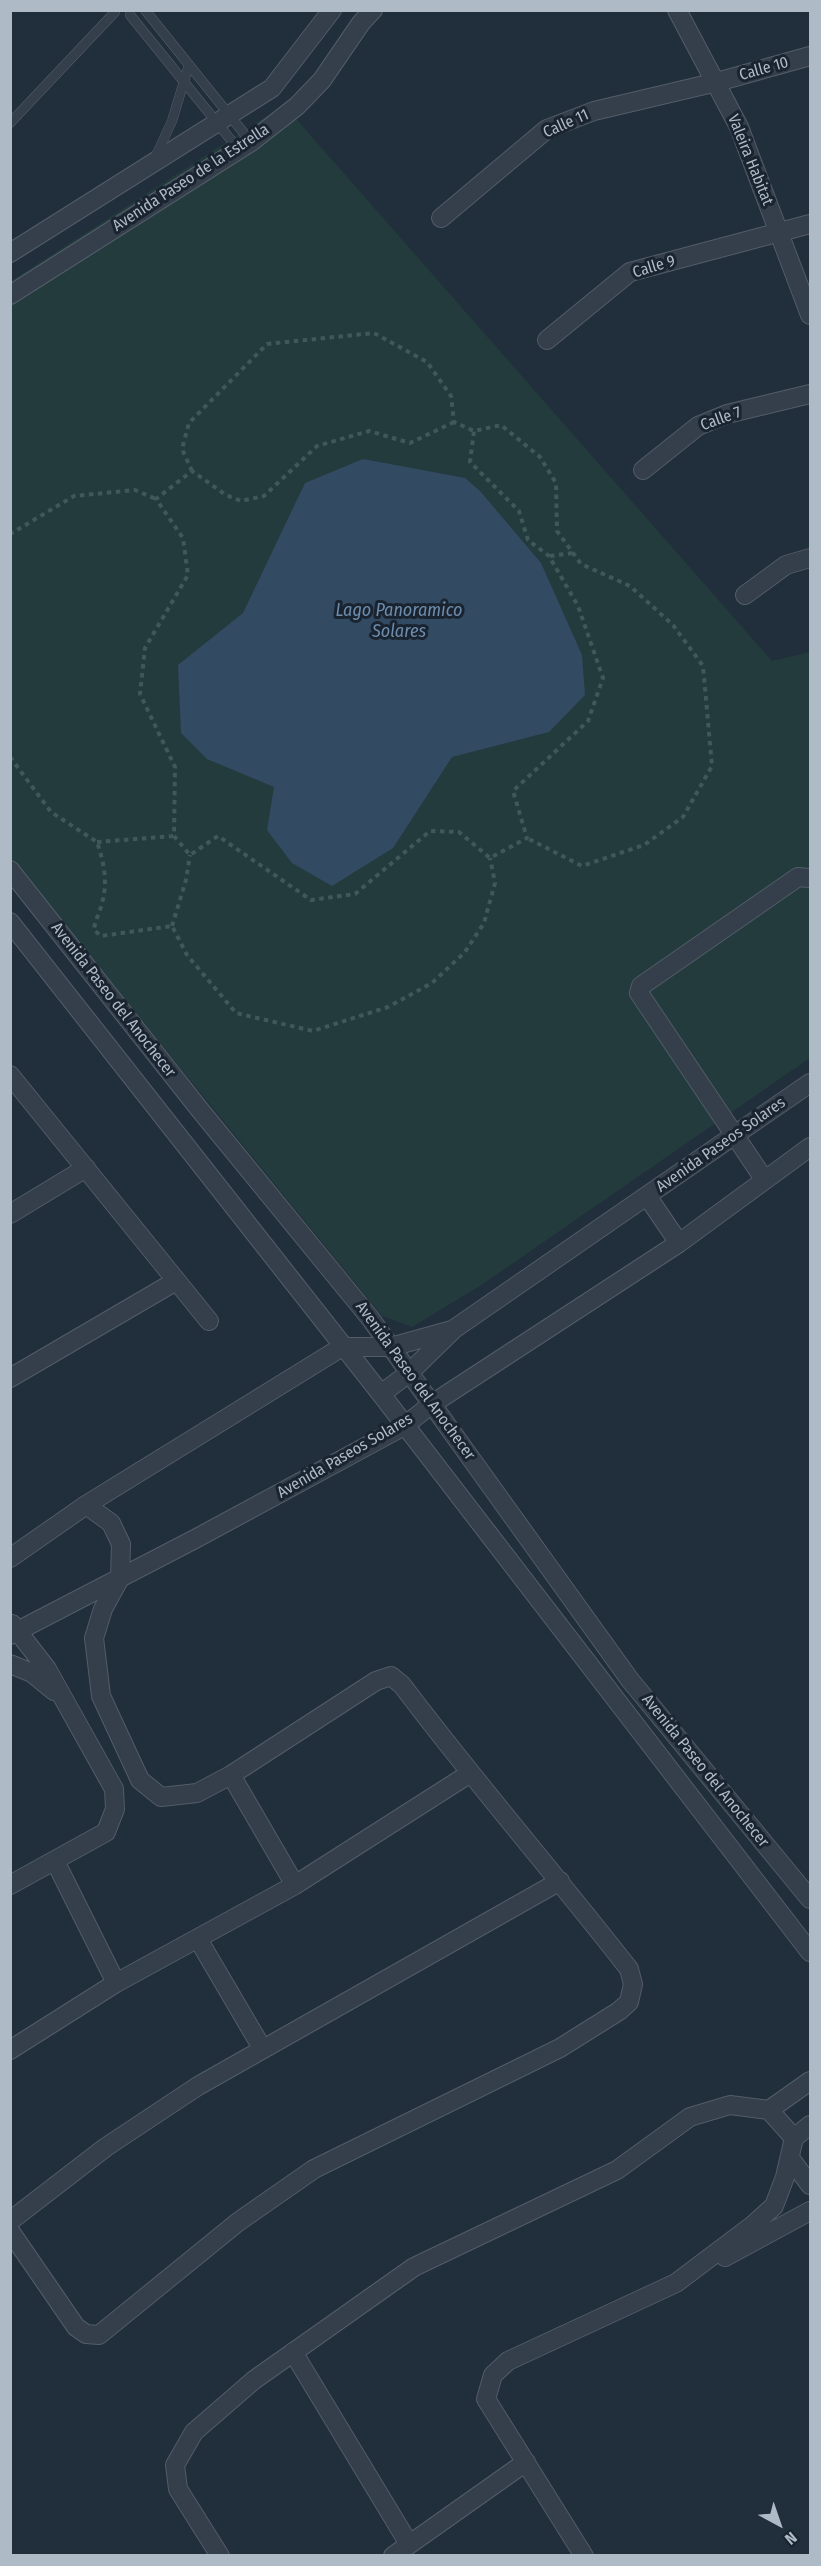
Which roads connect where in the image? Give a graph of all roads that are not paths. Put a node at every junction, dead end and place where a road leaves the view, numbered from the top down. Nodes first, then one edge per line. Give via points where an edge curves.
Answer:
1 (143, 10) edge
2 (332, 10) edge
3 (373, 10) edge
4 (677, 10) edge
5 (115, 11) edge
6 (130, 15) junction
7 (810, 56) edge
8 (189, 65) junction
9 (717, 82) junction
10 (184, 85) junction
11 (223, 119) junction
12 (10, 123) edge
13 (245, 146) junction
14 (153, 163) junction
15 (441, 218) dead end
16 (810, 224) edge
17 (780, 232) junction
18 (10, 253) edge
19 (10, 295) edge
20 (810, 315) edge
21 (547, 340) dead end
22 (810, 394) edge
23 (643, 470) dead end
24 (810, 558) edge
25 (745, 595) dead end
26 (10, 870) edge
27 (810, 878) edge
28 (10, 922) edge
29 (10, 1075) edge
30 (810, 1083) edge
31 (735, 1136) junction
32 (810, 1148) edge
33 (86, 1168) junction
34 (764, 1179) junction
35 (647, 1196) junction
36 (10, 1214) edge
37 (679, 1243) junction
38 (176, 1281) junction
39 (210, 1321) dead end
40 (454, 1329) junction
41 (342, 1347) junction
42 (391, 1347) junction
43 (409, 1374) junction
44 (10, 1378) edge
45 (381, 1394) junction
46 (432, 1404) junction
47 (404, 1426) junction
48 (86, 1505) junction
49 (10, 1558) edge
50 (120, 1578) junction
51 (13, 1629) edge
52 (10, 1664) edge
53 (62, 1698) junction
54 (469, 1773) junction
55 (231, 1775) junction
56 (55, 1861) junction
57 (560, 1881) junction
58 (10, 1885) edge
59 (295, 1885) junction
60 (810, 1899) edge
61 (198, 1938) junction
62 (810, 1952) edge
63 (116, 1983) junction
64 (262, 2048) junction
65 (10, 2050) edge
66 (810, 2081) edge
67 (769, 2110) junction
68 (810, 2125) edge
69 (794, 2138) junction
70 (790, 2158) junction
71 (810, 2185) edge
72 (810, 2211) edge
73 (10, 2221) edge
74 (10, 2231) edge
75 (676, 2283) junction
76 (293, 2352) junction
77 (526, 2462) junction
78 (409, 2544) junction
79 (220, 2556) edge
80 (393, 2556) edge
81 (584, 2556) edge

1 - 6 lane
1 - 8 lane
2 - 11 street, Avenida Paseo de la Estrella via 272,88
3 - 13 street, Avenida Paseo de la Estrella via 322,80 297,106
4 - 9 street, Valeira Habitat
5 - 6 lane
5 - 12 lane
6 - 10 lane
7 - 9 street, Calle 10
8 - 10 lane
8 - 11 lane
9 - 15 street, Calle 11 via 594,111 547,129
9 - 17 street, Valeira Habitat
10 - 11 lane
10 - 14 lane
11 - 13 lane
11 - 13 lane
11 - 14 street, Avenida Paseo de la Estrella
13 - 19 street, Avenida Paseo de la Estrella
14 - 18 street, Avenida Paseo de la Estrella
16 - 17 street, Calle 9
17 - 20 street, Valeira Habitat
17 - 21 street, Calle 9 via 630,272
22 - 23 street, Calle 7 via 727,414 698,426
24 - 25 street via 786,565
26 - 42 street, Avenida Paseo del Anochecer
27 - 31 street via 798,877 641,986 643,1001
28 - 41 street, Avenida Paseo del Anochecer
29 - 33 street
30 - 31 street, Avenida Paseos Solares
31 - 34 street
31 - 35 street, Avenida Paseos Solares
32 - 34 street, Avenida Paseos Solares
33 - 36 street
33 - 38 street
34 - 37 street, Avenida Paseos Solares
35 - 37 street
35 - 40 street, Avenida Paseos Solares
37 - 46 street, Avenida Paseos Solares
38 - 39 street
38 - 44 street
40 - 42 street, Avenida Paseos Solares
40 - 43 street, Avenida Paseos Solares
41 - 42 street, Avenida Paseos Solares
41 - 45 street, Avenida Paseo del Anochecer
41 - 48 street
42 - 43 street, Avenida Paseo del Anochecer
43 - 45 street, Avenida Paseos Solares
43 - 46 street, Avenida Paseo del Anochecer
45 - 47 street, Avenida Paseo del Anochecer
46 - 47 street, Avenida Paseos Solares
46 - 60 street, Avenida Paseo del Anochecer via 630,1680
47 - 50 street, Avenida Paseos Solares
47 - 62 street, Avenida Paseo del Anochecer
48 - 49 street
48 - 50 street via 111,1523 122,1544
50 - 51 street, Avenida Paseos Solares
50 - 55 street via 103,1609 94,1638 101,1696 140,1780 161,1797 197,1793
51 - 53 street via 47,1669
52 - 53 street via 32,1672
53 - 56 street via 114,1789 116,1809 106,1832
54 - 55 street via 392,1676 376,1681
54 - 57 street
54 - 59 street
55 - 59 street
56 - 58 street
56 - 63 street
57 - 64 street
57 - 74 street via 629,1969 633,1984 629,2002 619,2011 560,2048 314,2169 238,2223 99,2335 86,2334 76,2327
59 - 61 street
61 - 63 street
61 - 64 street
63 - 65 street
64 - 73 street via 198,2085 106,2147
66 - 67 street
67 - 69 street
67 - 76 street via 730,2105 690,2117 617,2170 414,2267
68 - 69 street
69 - 70 street
70 - 71 street
70 - 75 street via 774,2206
72 - 75 street
75 - 77 street via 508,2361 493,2375 486,2399
76 - 78 street
76 - 79 street via 194,2432 175,2465 178,2489
77 - 78 street
77 - 81 street
78 - 80 street

